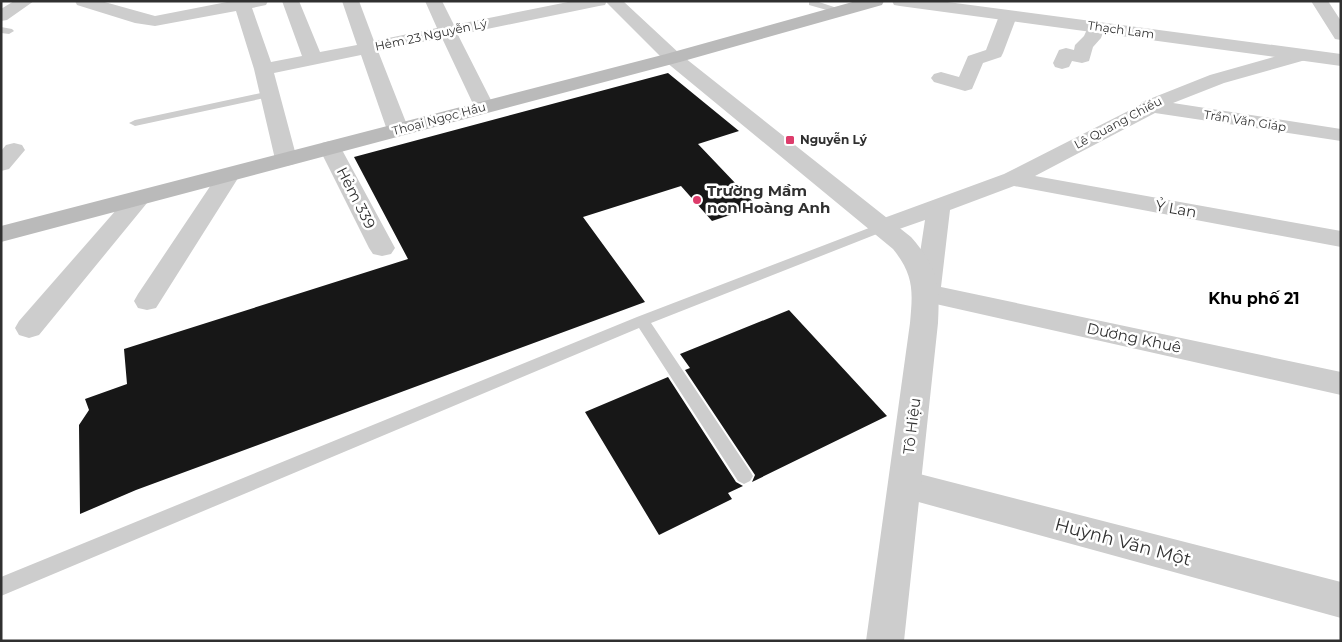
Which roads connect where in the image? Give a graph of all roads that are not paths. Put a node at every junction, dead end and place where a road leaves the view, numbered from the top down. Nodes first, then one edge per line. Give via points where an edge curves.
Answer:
1 (26, 1) edge
2 (83, 1) edge
3 (290, 1) edge
4 (350, 1) edge
5 (433, 1) edge
6 (599, 1) edge
7 (613, 1) edge
8 (876, 1) edge
9 (900, 1) edge
10 (1319, 1) edge
11 (812, 2) dead end
12 (252, 3) edge
13 (914, 3) edge
14 (841, 11) junction
15 (1, 16) edge
16 (1008, 16) junction
17 (1096, 27) junction
18 (448, 31) junction
19 (1341, 35) edge
20 (367, 48) junction
21 (1302, 55) junction
22 (312, 59) junction
23 (683, 60) junction
24 (1341, 60) edge
25 (1062, 62) dead end
26 (264, 69) junction
27 (941, 78) dead end
28 (270, 94) junction
29 (484, 106) junction
30 (1149, 106) junction
31 (135, 123) dead end
32 (398, 130) junction
33 (1341, 135) edge
34 (330, 148) junction
35 (286, 159) junction
36 (229, 175) junction
37 (1012, 179) junction
38 (139, 198) junction
39 (939, 206) junction
40 (882, 226) junction
41 (1, 234) edge
42 (1341, 239) edge
43 (382, 248) dead end
44 (927, 293) junction
45 (147, 301) dead end
46 (642, 321) junction
47 (29, 328) dead end
48 (1341, 384) edge
49 (744, 476) dead end
50 (904, 484) junction
51 (1, 587) edge
52 (1341, 600) edge
53 (884, 641) edge

1 - 15 street
2 - 12 street via 155,22
3 - 22 street
4 - 20 street
5 - 18 street
6 - 18 street, Hẻm 23 Nguyễn Lý
7 - 23 street
8 - 14 main road, Thoại Ngọc Hầu
9 - 13 street, Thạch Lam
10 - 19 street
11 - 14 lane
12 - 26 street
13 - 16 street, Thạch Lam
14 - 23 main road, Thoại Ngọc Hầu
16 - 17 street, Thạch Lam
16 - 27 street via 994,53 975,60 965,85
17 - 21 street, Thạch Lam
17 - 25 street via 1092,38 1084,45 1082,58 1066,54
18 - 20 street, Hẻm 23 Nguyễn Lý
18 - 29 street
20 - 22 street, Hẻm 23 Nguyễn Lý
20 - 32 street
21 - 24 street, Thạch Lam
21 - 30 street, Lê Quang Chiểu via 1217,79
22 - 26 street, Hẻm 23 Nguyễn Lý
23 - 29 main road, Thoại Ngọc Hầu
23 - 40 street
26 - 28 street
28 - 31 lane
28 - 35 street
29 - 32 main road, Thoại Ngọc Hầu
30 - 33 street, Trần Văn Giáp
30 - 37 street, Lê Quang Chiểu
32 - 34 main road, Thoại Ngọc Hầu
34 - 35 main road, Thoại Ngọc Hầu
34 - 43 street, Hẻm 339
35 - 36 main road, Thoại Ngọc Hầu
36 - 38 main road, Thoại Ngọc Hầu
36 - 45 street
37 - 39 street, Lê Quang Chiểu
37 - 42 street, Ỷ Lan
38 - 41 main road, Thoại Ngọc Hầu
38 - 47 street
39 - 40 street, Lê Quang Chiểu
39 - 44 street
40 - 44 street, Tô Hiệu via 913,255 925,279
40 - 46 lane
44 - 48 street, Dương Khuê
44 - 50 street, Tô Hiệu
46 - 49 lane
46 - 51 lane
50 - 52 street, Huỳnh Văn Một
50 - 53 street, Tô Hiệu

